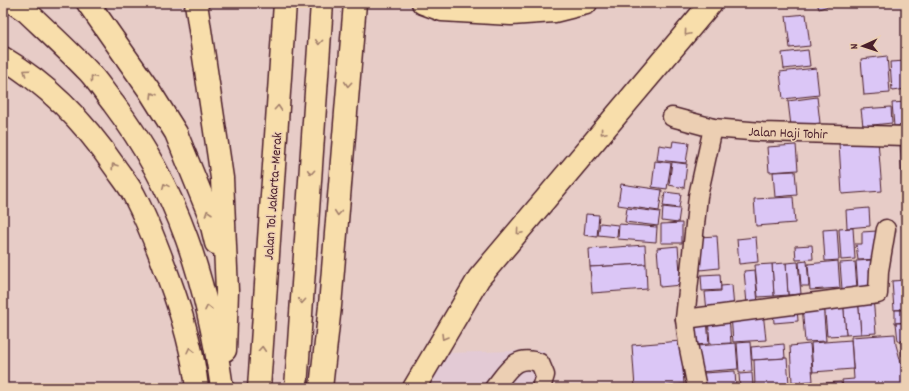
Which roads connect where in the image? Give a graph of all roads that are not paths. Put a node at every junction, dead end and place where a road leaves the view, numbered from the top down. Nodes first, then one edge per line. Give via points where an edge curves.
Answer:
1 (14, 3) edge
2 (88, 3) edge
3 (196, 3) edge
4 (285, 3) edge
5 (322, 3) edge
6 (355, 3) edge
7 (586, 3) edge
8 (711, 3) edge
9 (432, 7) edge
10 (3, 58) edge
11 (672, 117) dead end
12 (714, 128) junction
13 (906, 136) edge
14 (886, 229) dead end
15 (227, 291) junction
16 (685, 319) junction
17 (197, 388) edge
18 (223, 388) edge
19 (259, 388) edge
20 (296, 388) edge
21 (321, 388) edge
22 (414, 388) edge
23 (494, 388) edge
24 (541, 388) edge
25 (697, 388) edge

18 -> 1 highway via 202,280 164,182 130,126 90,73 26,11
15 -> 2 highway via 209,214 176,133
3 - 15 highway via 222,178
19 -> 4 highway, Jalan Tol Jakarta–Merak
5 -> 20 highway
6 -> 21 highway
7 - 9 highway via 554,11 511,14
8 -> 22 highway via 479,278
17 -> 10 highway via 182,315 134,194 102,148 64,104 27,72
11 - 12 street, Jalan Haji Tohir
12 - 13 street, Jalan Haji Tohir via 792,134
12 - 16 street via 698,196
14 - 16 street via 878,294
15 - 18 highway
16 - 25 street
23 - 24 street via 516,362 524,359 540,363 545,375

